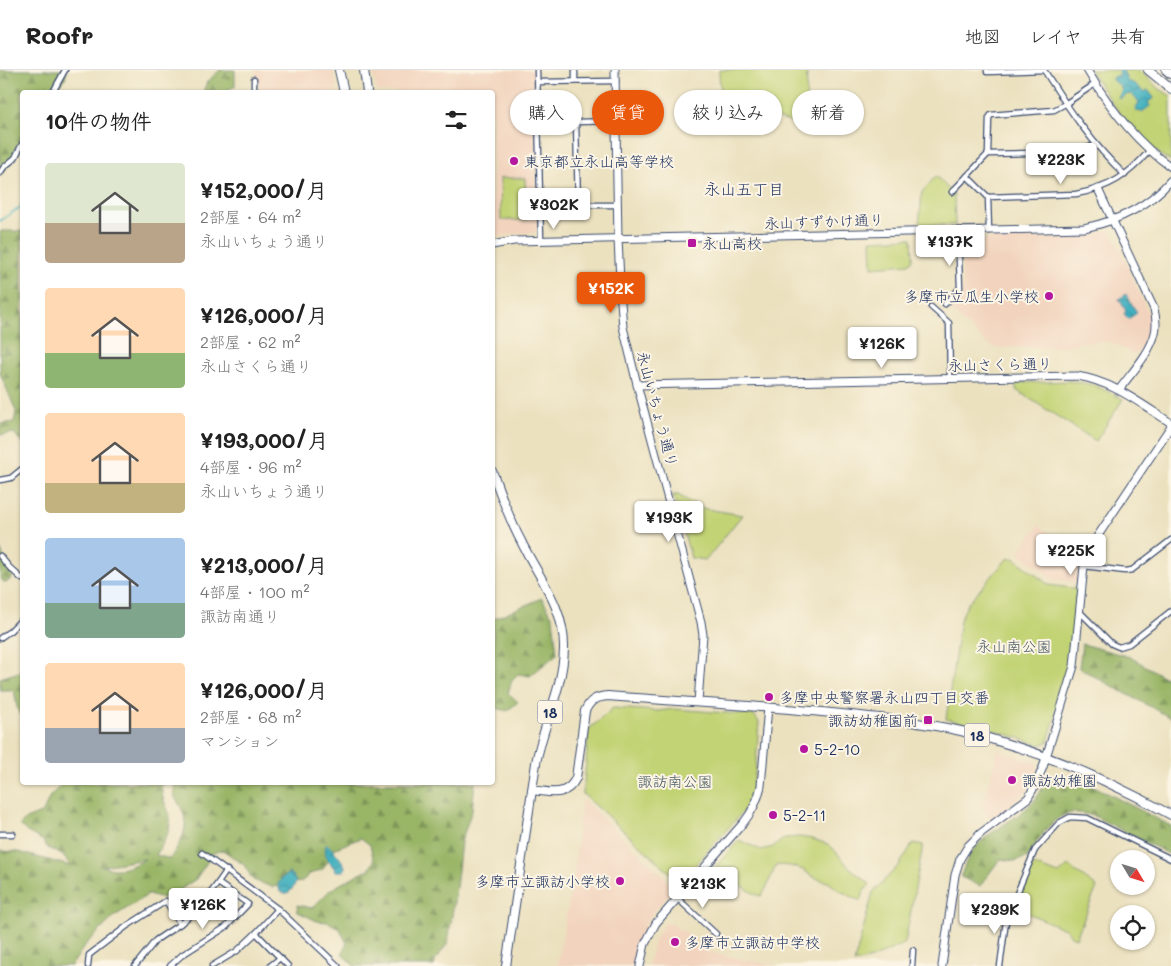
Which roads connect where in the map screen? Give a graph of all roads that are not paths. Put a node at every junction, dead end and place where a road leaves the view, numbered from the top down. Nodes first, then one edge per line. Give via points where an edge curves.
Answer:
1 (65, 70) edge
2 (339, 70) edge
3 (538, 70) edge
4 (575, 70) edge
5 (616, 70) edge
6 (987, 70) edge
7 (1087, 70) edge
8 (1148, 70) edge
9 (1166, 70) edge
10 (364, 71) edge
11 (1171, 74) edge
12 (254, 79) dead end
13 (575, 81) junction
14 (616, 81) junction
15 (538, 82) junction
16 (1095, 84) junction
17 (1171, 89) edge
18 (54, 90) edge
19 (255, 90) edge
20 (344, 90) edge
21 (369, 90) edge
22 (538, 90) edge
23 (616, 90) edge
24 (1065, 104) junction
25 (538, 135) edge
26 (576, 135) edge
27 (616, 135) edge
28 (1095, 145) junction
29 (20, 149) edge
30 (1150, 150) junction
31 (988, 154) junction
32 (1171, 167) edge
33 (0, 173) edge
34 (1125, 175) junction
35 (967, 176) junction
36 (1171, 180) edge
37 (1098, 189) junction
38 (952, 192) dead end
39 (988, 197) junction
40 (540, 205) junction
41 (578, 205) junction
42 (618, 205) junction
43 (1113, 221) junction
44 (958, 231) junction
45 (989, 231) junction
46 (618, 239) junction
47 (540, 241) junction
48 (495, 245) edge
49 (945, 304) dead end
50 (931, 307) dead end
51 (950, 379) junction
52 (637, 385) junction
53 (1119, 390) junction
54 (1171, 424) edge
55 (20, 471) edge
56 (495, 479) edge
57 (0, 480) edge
58 (1171, 540) edge
59 (0, 556) edge
60 (1084, 566) junction
61 (20, 577) edge
62 (1079, 611) junction
63 (1171, 611) edge
64 (20, 621) edge
65 (0, 638) edge
66 (698, 702) junction
67 (768, 707) junction
68 (1047, 756) junction
69 (532, 790) junction
70 (1171, 815) edge
71 (0, 834) edge
72 (13, 834) dead end
73 (202, 853) dead end
74 (1171, 859) edge
75 (227, 870) junction
76 (218, 883) junction
77 (677, 898) junction
78 (278, 909) junction
79 (180, 924) junction
80 (256, 933) junction
81 (716, 934) dead end
82 (913, 950) dead end
83 (280, 958) junction
84 (88, 966) edge
85 (135, 966) edge
86 (170, 966) edge
87 (212, 966) edge
88 (270, 966) edge
89 (288, 966) edge
90 (338, 966) edge
91 (506, 966) edge
92 (640, 966) edge
93 (912, 966) edge
94 (942, 966) edge
95 (1000, 966) edge

1 - 18 street
2 - 20 main road
3 - 15 street
4 - 13 street
5 - 14 street, 永山いちょう通り
6 - 24 street via 1044,70
7 - 16 street
8 - 17 main road
9 - 11 main road
10 - 21 main road
12 - 19 street
13 - 14 street
13 - 15 street
14 - 23 street, 永山いちょう通り
15 - 22 street
16 - 24 street
16 - 30 street via 1129,130
24 - 28 street
24 - 31 street via 1046,112 991,115 988,118
25 - 40 street
26 - 41 street
27 - 42 street, 永山いちょう通り
28 - 31 street via 1076,152
28 - 34 street
29 - 33 street via 16,158
30 - 32 street
30 - 34 street
31 - 35 street
34 - 37 street
35 - 38 street
35 - 39 street
36 - 43 street, 永山すずかけ通り via 1141,207
37 - 39 street via 1076,194
37 - 43 street
39 - 45 street
40 - 41 street
40 - 47 street
41 - 42 street
42 - 46 street, 永山いちょう通り
43 - 45 street, 永山すずかけ通り via 1076,229
43 - 53 street via 1154,309 1156,320 1156,332 1148,348
44 - 45 street, 永山すずかけ通り
44 - 46 street, 永山すずかけ通り
44 - 49 street via 960,288
46 - 47 street, 永山すずかけ通り
46 - 52 street, 永山いちょう通り via 623,327
47 - 48 street, 永山すずかけ通り
50 - 51 street via 949,323
51 - 52 street, 永山さくら通り
51 - 53 street, 永山さくら通り via 1077,376 1103,382
52 - 66 street, 永山いちょう通り via 701,622
53 - 54 street, 永山さくら通り
54 - 60 street via 1092,544
55 - 57 street via 11,478
56 - 69 main road, 18 via 512,524 554,601 564,641 562,668 541,740
58 - 60 street via 1132,570
59 - 61 street
60 - 62 street
62 - 63 street via 1119,647 1129,644
62 - 68 street via 1074,666
64 - 65 street
66 - 67 main road, 18
66 - 69 main road, 18 via 608,696 593,699 585,711 573,784 563,792
67 - 68 main road, 18 via 905,721 960,731
67 - 77 street via 761,786 753,810
68 - 70 main road, 18 via 1111,783
68 - 94 street via 1032,792 981,833 960,859
69 - 91 main road, 18
71 - 72 street
73 - 75 street
74 - 95 street via 1081,817 1070,817 1054,827 1035,850 1012,904 1006,921
75 - 76 street
75 - 78 street
76 - 79 street via 199,908
76 - 86 street via 248,904 226,927
77 - 81 street
77 - 92 street via 647,937
78 - 80 street
78 - 90 street
79 - 84 street via 166,901 89,955
79 - 85 street via 156,940
80 - 83 street
80 - 87 street
82 - 93 street
83 - 88 street
83 - 89 street

